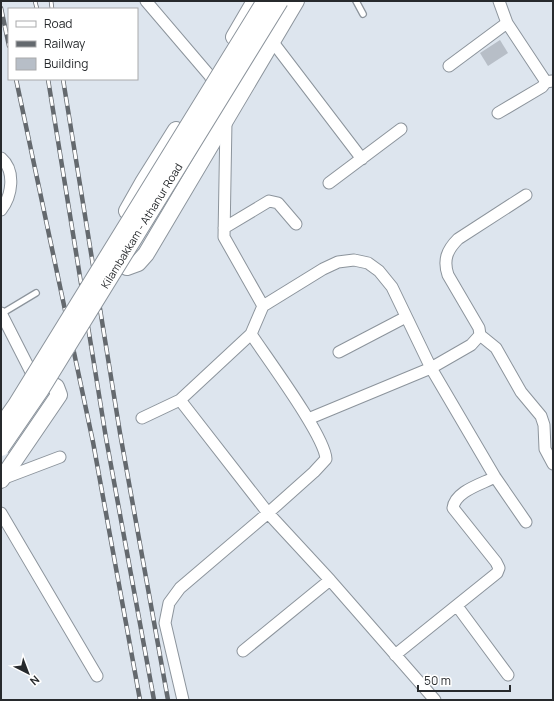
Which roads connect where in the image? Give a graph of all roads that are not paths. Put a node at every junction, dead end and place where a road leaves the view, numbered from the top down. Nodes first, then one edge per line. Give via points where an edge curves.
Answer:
1 (146, 1) edge
2 (255, 1) edge
3 (265, 1) edge
4 (280, 1) edge
5 (296, 1) edge
6 (356, 1) edge
7 (499, 1) edge
8 (363, 14) dead end
9 (507, 23) junction
10 (272, 41) junction
11 (449, 66) dead end
12 (210, 76) junction
13 (551, 82) edge
14 (498, 113) dead end
15 (226, 118) junction
16 (401, 129) dead end
17 (1, 158) edge
18 (362, 159) junction
19 (329, 183) dead end
20 (526, 195) dead end
21 (1, 210) edge
22 (296, 224) dead end
23 (224, 228) junction
24 (36, 293) dead end
25 (264, 306) junction
26 (1, 313) edge
27 (406, 316) junction
28 (251, 334) junction
29 (480, 335) junction
30 (339, 352) dead end
31 (431, 368) junction
32 (32, 374) junction
33 (180, 400) junction
34 (1, 413) edge
35 (142, 418) dead end
36 (308, 419) junction
37 (1, 426) edge
38 (1, 448) edge
39 (60, 457) dead end
40 (553, 464) edge
41 (495, 476) junction
42 (2, 479) edge
43 (1, 513) edge
44 (268, 513) junction
45 (526, 522) dead end
46 (330, 580) junction
47 (457, 606) junction
48 (243, 651) dead end
49 (395, 655) junction
50 (508, 675) dead end
51 (97, 676) dead end
52 (183, 700) edge
53 (435, 700) edge

1 - 12 street
2 - 12 street
3 - 37 street, Kilambakkam - Athanur Road, bridge via 16,406
4 - 38 street, Kilambakkam - Athanur Road, bridge via 40,391
5 - 10 street
6 - 8 lane
7 - 9 street
9 - 11 street
9 - 13 street
10 - 15 street
10 - 18 street
12 - 15 street
12 - 15 street via 144,181 113,237 114,255 119,262 127,267 138,263 146,254
13 - 14 street
15 - 23 street
16 - 18 street
17 - 21 street via 7,165 11,189
18 - 19 street
20 - 29 street via 458,239 450,246 446,256 445,266 448,275 479,328
22 - 23 street via 278,203 269,201
23 - 25 street via 224,237
24 - 26 lane
25 - 27 street via 323,269 338,262 354,260 368,263 379,271 392,287
25 - 28 street
26 - 32 street
27 - 30 street
27 - 31 street
28 - 33 street
28 - 36 street
29 - 31 street via 471,345
29 - 40 street via 496,348 521,392 541,416 545,449
31 - 36 street
31 - 41 street
32 - 34 street via 23,381
32 - 42 street via 56,387 59,395
33 - 35 street
33 - 44 street
36 - 44 street via 326,452 326,459
39 - 42 street
41 - 45 street
41 - 47 street via 460,495 453,504 454,512 499,568 491,578
43 - 51 street
44 - 46 street
44 - 52 street via 180,588 169,603 165,623
46 - 48 street
46 - 49 street
47 - 49 street
47 - 50 street
49 - 53 street

